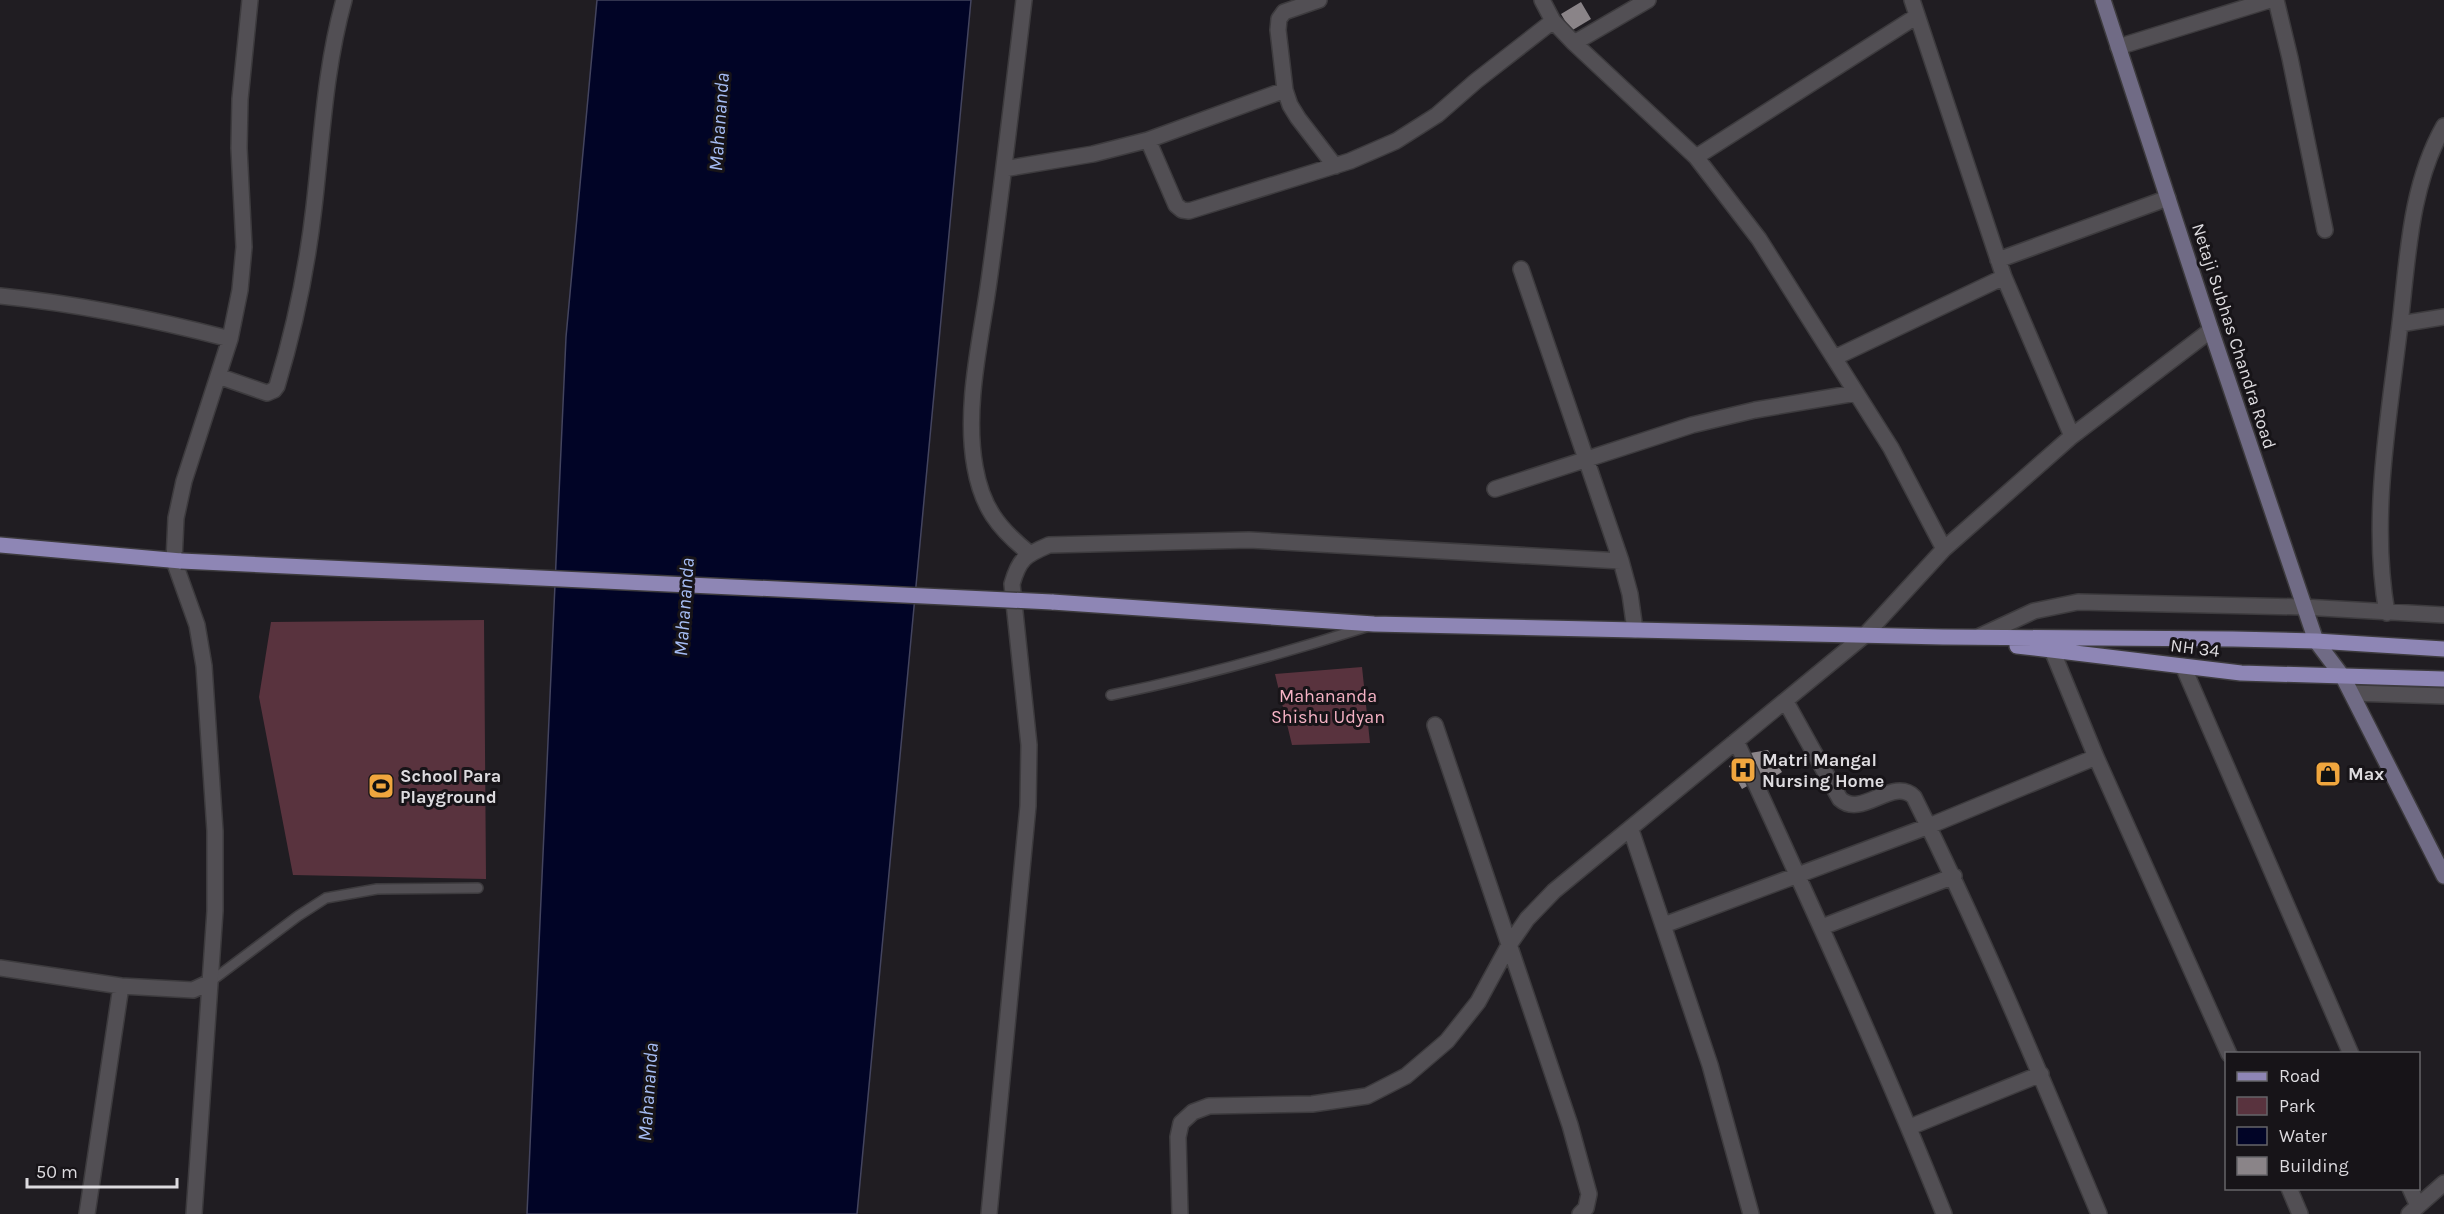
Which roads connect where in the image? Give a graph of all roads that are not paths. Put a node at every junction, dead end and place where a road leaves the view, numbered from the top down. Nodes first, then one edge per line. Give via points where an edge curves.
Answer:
1 (250, 0) edge
2 (344, 0) edge
3 (1024, 0) edge
4 (1318, 0) edge
5 (1542, 0) edge
6 (1648, 0) edge
7 (1912, 0) edge
8 (2103, 0) edge
9 (2270, 0) edge
10 (2276, 0) edge
11 (1917, 16) junction
12 (1553, 21) junction
13 (1574, 44) junction
14 (2118, 47) junction
15 (1285, 90) junction
16 (2444, 126) edge
17 (1148, 140) junction
18 (1696, 157) junction
19 (1335, 166) junction
20 (1004, 169) junction
21 (2169, 198) junction
22 (2325, 230) dead end
23 (1998, 260) junction
24 (1521, 269) dead end
25 (2004, 278) junction
26 (0, 296) edge
27 (2444, 317) edge
28 (2400, 324) junction
29 (2211, 330) junction
30 (230, 339) junction
31 (1834, 358) junction
32 (218, 376) junction
33 (1856, 393) junction
34 (2072, 436) junction
35 (1585, 460) junction
36 (1495, 489) dead end
37 (0, 545) edge
38 (1944, 549) junction
39 (1029, 553) junction
40 (177, 561) junction
41 (1621, 561) junction
42 (2303, 607) junction
43 (2388, 613) junction
44 (2444, 615) edge
45 (1374, 624) junction
46 (1635, 630) junction
47 (1865, 635) junction
48 (1943, 637) junction
49 (1978, 637) junction
50 (2316, 641) junction
51 (2444, 649) edge
52 (2052, 650) junction
53 (2183, 666) junction
54 (2343, 677) junction
55 (2444, 679) edge
56 (2352, 693) junction
57 (1111, 695) dead end
58 (2444, 696) edge
59 (1786, 702) junction
60 (1435, 725) dead end
61 (1736, 741) junction
62 (2096, 757) junction
63 (1929, 826) junction
64 (1631, 830) junction
65 (1798, 876) junction
66 (1954, 876) junction
67 (2444, 876) edge
68 (478, 888) dead end
69 (1664, 925) junction
70 (1822, 927) junction
71 (1509, 945) junction
72 (0, 968) edge
73 (210, 982) junction
74 (121, 986) junction
75 (2229, 1052) edge
76 (2351, 1052) edge
77 (2041, 1074) junction
78 (1910, 1127) junction
79 (2444, 1183) edge
80 (2290, 1190) edge
81 (2410, 1190) edge
82 (2414, 1210) edge
83 (87, 1214) edge
84 (194, 1214) edge
85 (989, 1214) edge
86 (1180, 1214) edge
87 (1580, 1214) edge
88 (1751, 1214) edge
89 (1944, 1214) edge
90 (2098, 1214) edge
91 (2300, 1214) edge

1 - 30 street via 240,99 244,247
2 - 32 street via 327,75 304,277 277,386 267,393
3 - 20 street
4 - 15 street via 1293,7 1279,19
5 - 12 street
6 - 13 street
7 - 11 street
8 - 14 main road, Netaji Subhas Chandra Road
9 - 14 street
10 - 22 street
11 - 18 street
11 - 23 street
12 - 13 street
12 - 19 street via 1437,115 1396,141
13 - 18 street
14 - 21 main road, Netaji Subhas Chandra Road
15 - 17 street
15 - 19 street via 1298,118
16 - 28 street via 2418,189
17 - 19 street via 1176,205 1182,210 1190,211
17 - 20 street
18 - 31 street via 1759,239
20 - 39 street via 970,420 975,467 986,503 1005,533
21 - 23 street
21 - 29 main road, Netaji Subhas Chandra Road
23 - 25 street
24 - 35 street
25 - 31 street
25 - 34 street
26 - 30 street via 69,303
27 - 28 street
28 - 43 street via 2387,421 2381,509
29 - 34 street
29 - 42 main road, Netaji Subhas Chandra Road
30 - 32 street
31 - 33 street
32 - 40 street via 184,481 176,518
33 - 35 street via 1692,425
33 - 38 street via 1891,448
34 - 38 street
35 - 36 street
35 - 41 street
37 - 40 main road
38 - 47 street
39 - 41 street via 1049,545 1249,540
39 - 85 street via 1017,565 1012,584 1029,745 1029,806
40 - 45 main road, bridge via 1052,602
40 - 73 street via 197,625 204,666 215,831
41 - 46 street
42 - 43 street
42 - 49 street via 2078,602 2034,610
42 - 50 main road, Netaji Subhas Chandra Road
43 - 44 street
45 - 46 main road
45 - 57 lane via 1243,665
46 - 47 main road
47 - 48 main road
47 - 59 street
48 - 49 main road
48 - 52 main road, NH 34
49 - 50 main road
50 - 51 main road
50 - 54 main road, Netaji Subhas Chandra Road
52 - 53 main road, NH 34
52 - 62 street
53 - 54 main road, NH 34 via 2241,673
53 - 76 street
54 - 55 main road, NH 34
54 - 56 main road, Netaji Subhas Chandra Road
56 - 58 street
56 - 67 main road, Netaji Subhas Chandra Road
59 - 61 street
59 - 63 street via 1840,799 1855,805 1901,790 1909,792
60 - 71 street
61 - 64 street
61 - 65 street
62 - 63 street
62 - 75 street
63 - 65 street
63 - 66 street
64 - 69 street
64 - 71 street via 1554,891
65 - 69 street
65 - 70 street
66 - 70 street
66 - 77 street
68 - 73 lane via 377,889 326,898
69 - 88 street via 1710,1065
70 - 78 street
71 - 86 street via 1478,1002 1448,1041 1406,1076 1367,1096 1312,1104 1209,1106 1193,1112 1181,1124 1178,1137
71 - 87 street via 1570,1125 1589,1194 1586,1208
72 - 74 street
73 - 74 street via 194,990
73 - 84 street
74 - 83 street
77 - 78 street
77 - 90 street
78 - 89 street
79 - 82 street
80 - 91 street
81 - 82 street

